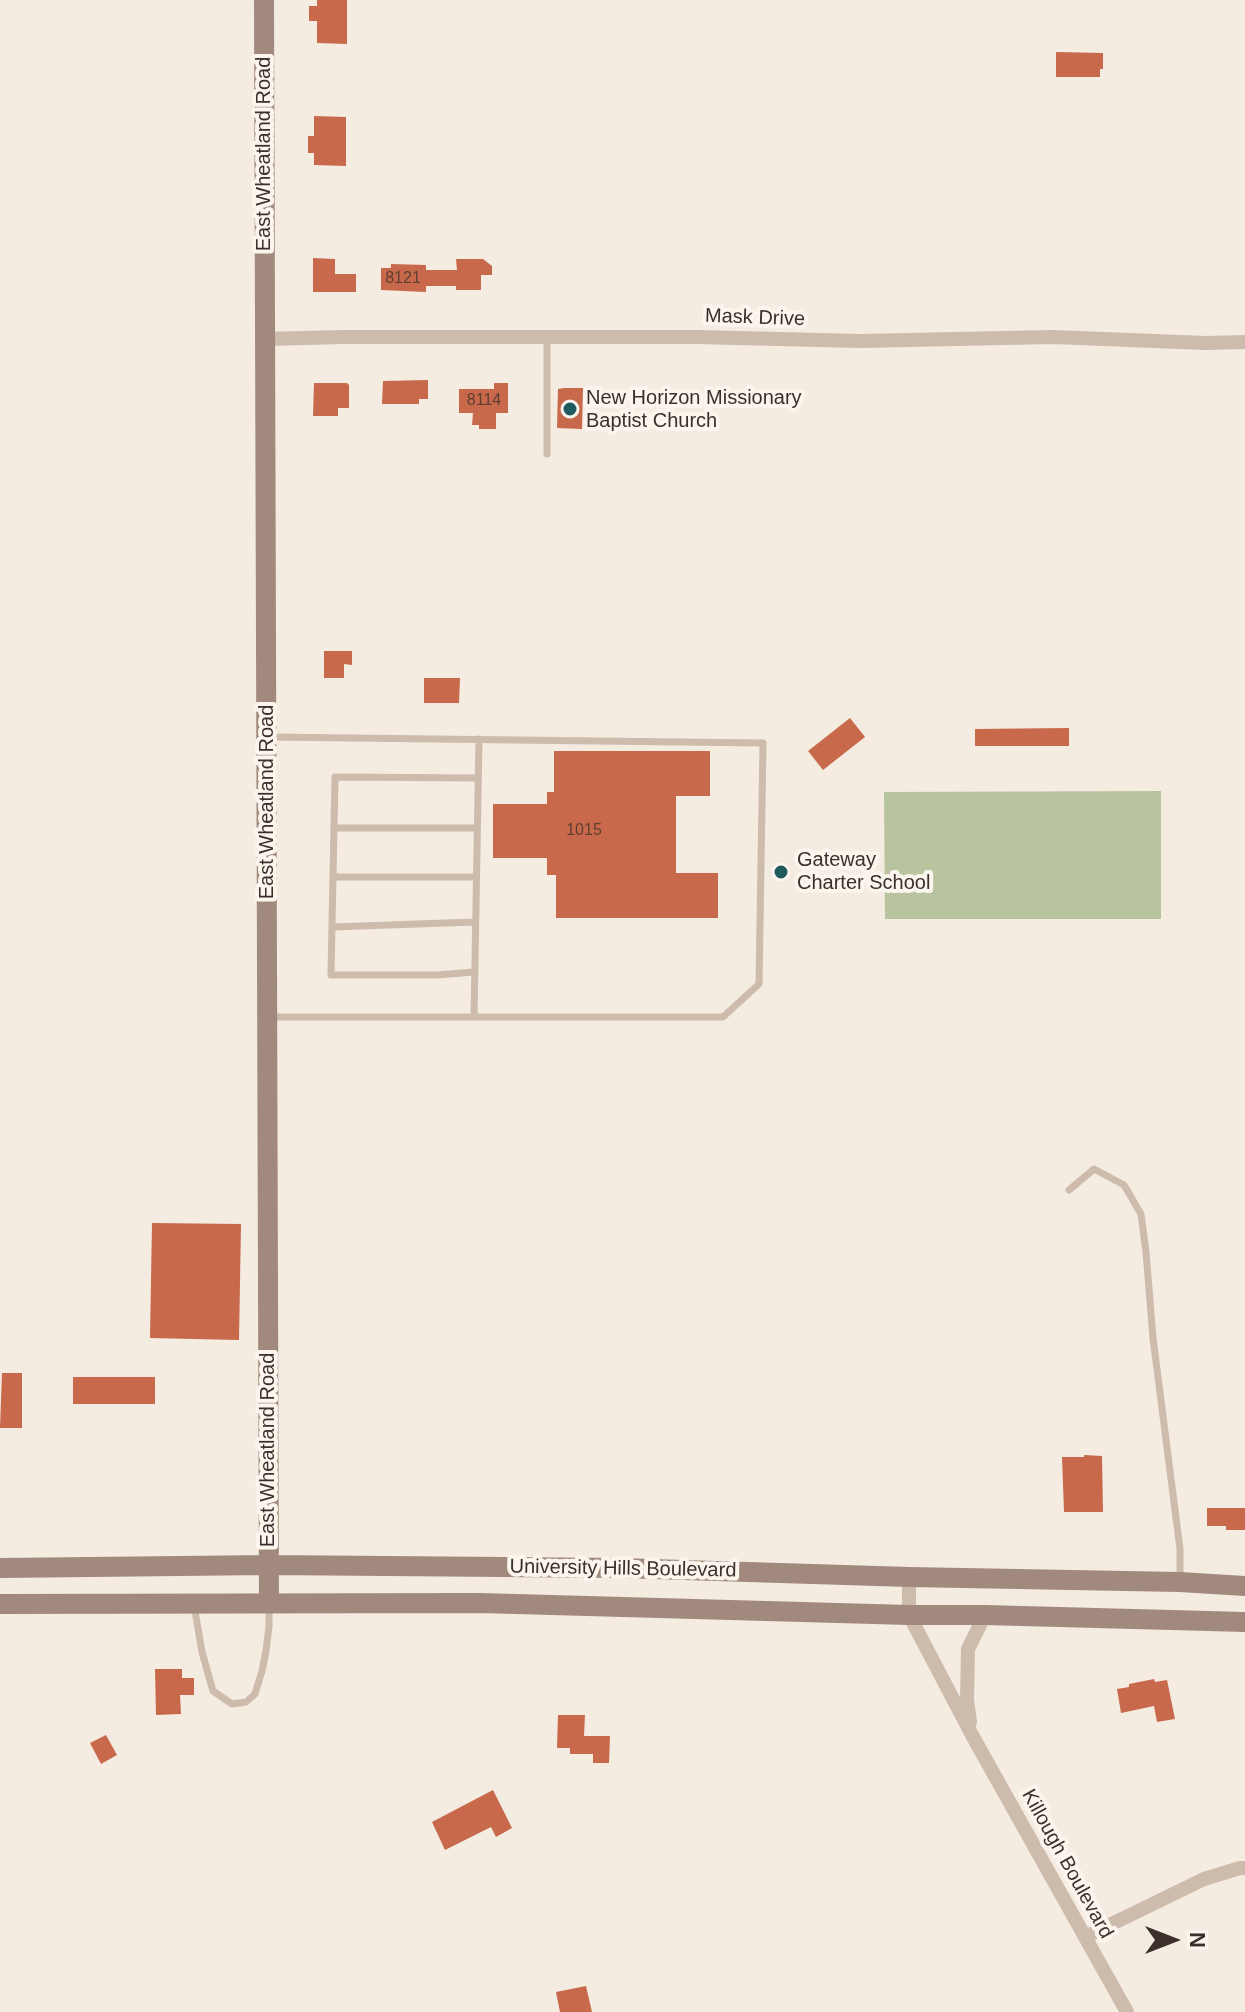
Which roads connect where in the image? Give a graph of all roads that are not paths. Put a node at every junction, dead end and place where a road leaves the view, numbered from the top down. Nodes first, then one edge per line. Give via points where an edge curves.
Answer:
1 (264, 0) edge
2 (547, 337) junction
3 (264, 339) junction
4 (1245, 342) edge
5 (547, 454) dead end
6 (267, 737) junction
7 (479, 739) junction
8 (478, 778) junction
9 (334, 828) junction
10 (477, 828) junction
11 (333, 877) junction
12 (476, 877) junction
13 (475, 922) junction
14 (332, 927) junction
15 (474, 972) junction
16 (267, 1017) junction
17 (474, 1017) junction
18 (1069, 1190) dead end
19 (269, 1565) junction
20 (27, 1567) junction
21 (84, 1567) junction
22 (0, 1568) edge
23 (909, 1577) junction
24 (1180, 1582) junction
25 (1245, 1586) edge
26 (269, 1603) junction
27 (0, 1604) edge
28 (27, 1604) junction
29 (84, 1604) junction
30 (193, 1604) junction
31 (909, 1615) junction
32 (985, 1615) junction
33 (1179, 1620) junction
34 (1245, 1622) edge
35 (972, 1735) junction
36 (1245, 1868) edge
37 (1085, 1937) junction
38 (1127, 2012) edge

1 - 3 main road, East Wheatland Road
2 - 3 street, Mask Drive
2 - 4 street, Mask Drive
2 - 5 lane
3 - 6 main road, East Wheatland Road
6 - 7 lane
6 - 16 main road, East Wheatland Road
7 - 8 lane
7 - 17 lane via 763,743 763,773 759,984 723,1017
8 - 9 lane via 335,777
8 - 10 lane
9 - 10 lane
9 - 11 lane
10 - 12 lane
11 - 12 lane
11 - 14 lane
12 - 13 lane
13 - 14 lane
13 - 15 lane
14 - 15 lane via 331,975
15 - 17 lane
16 - 17 lane
16 - 19 main road, East Wheatland Road
18 - 24 lane via 1094,1169 1124,1185 1141,1214
19 - 21 main road, University Hills Boulevard
19 - 23 main road, University Hills Boulevard
19 - 26 main road, East Wheatland Road
20 - 21 main road, University Hills Boulevard
20 - 22 main road, University Hills Boulevard
20 - 28 main road
21 - 29 main road
23 - 24 main road, University Hills Boulevard
23 - 31 street, Killough Boulevard
24 - 25 main road, University Hills Boulevard
24 - 33 main road
26 - 30 main road, University Hills Boulevard
26 - 30 lane via 262,1671 255,1694 239,1704 213,1691
26 - 31 main road, University Hills Boulevard
27 - 28 main road, University Hills Boulevard
28 - 29 main road, University Hills Boulevard
29 - 30 main road, University Hills Boulevard
31 - 32 main road, University Hills Boulevard
31 - 35 street, Killough Boulevard
32 - 33 main road, University Hills Boulevard
32 - 35 street, Killough Boulevard via 968,1649
33 - 34 main road, University Hills Boulevard
35 - 37 street, Killough Boulevard
36 - 37 street via 1204,1879
37 - 38 street, Killough Boulevard

